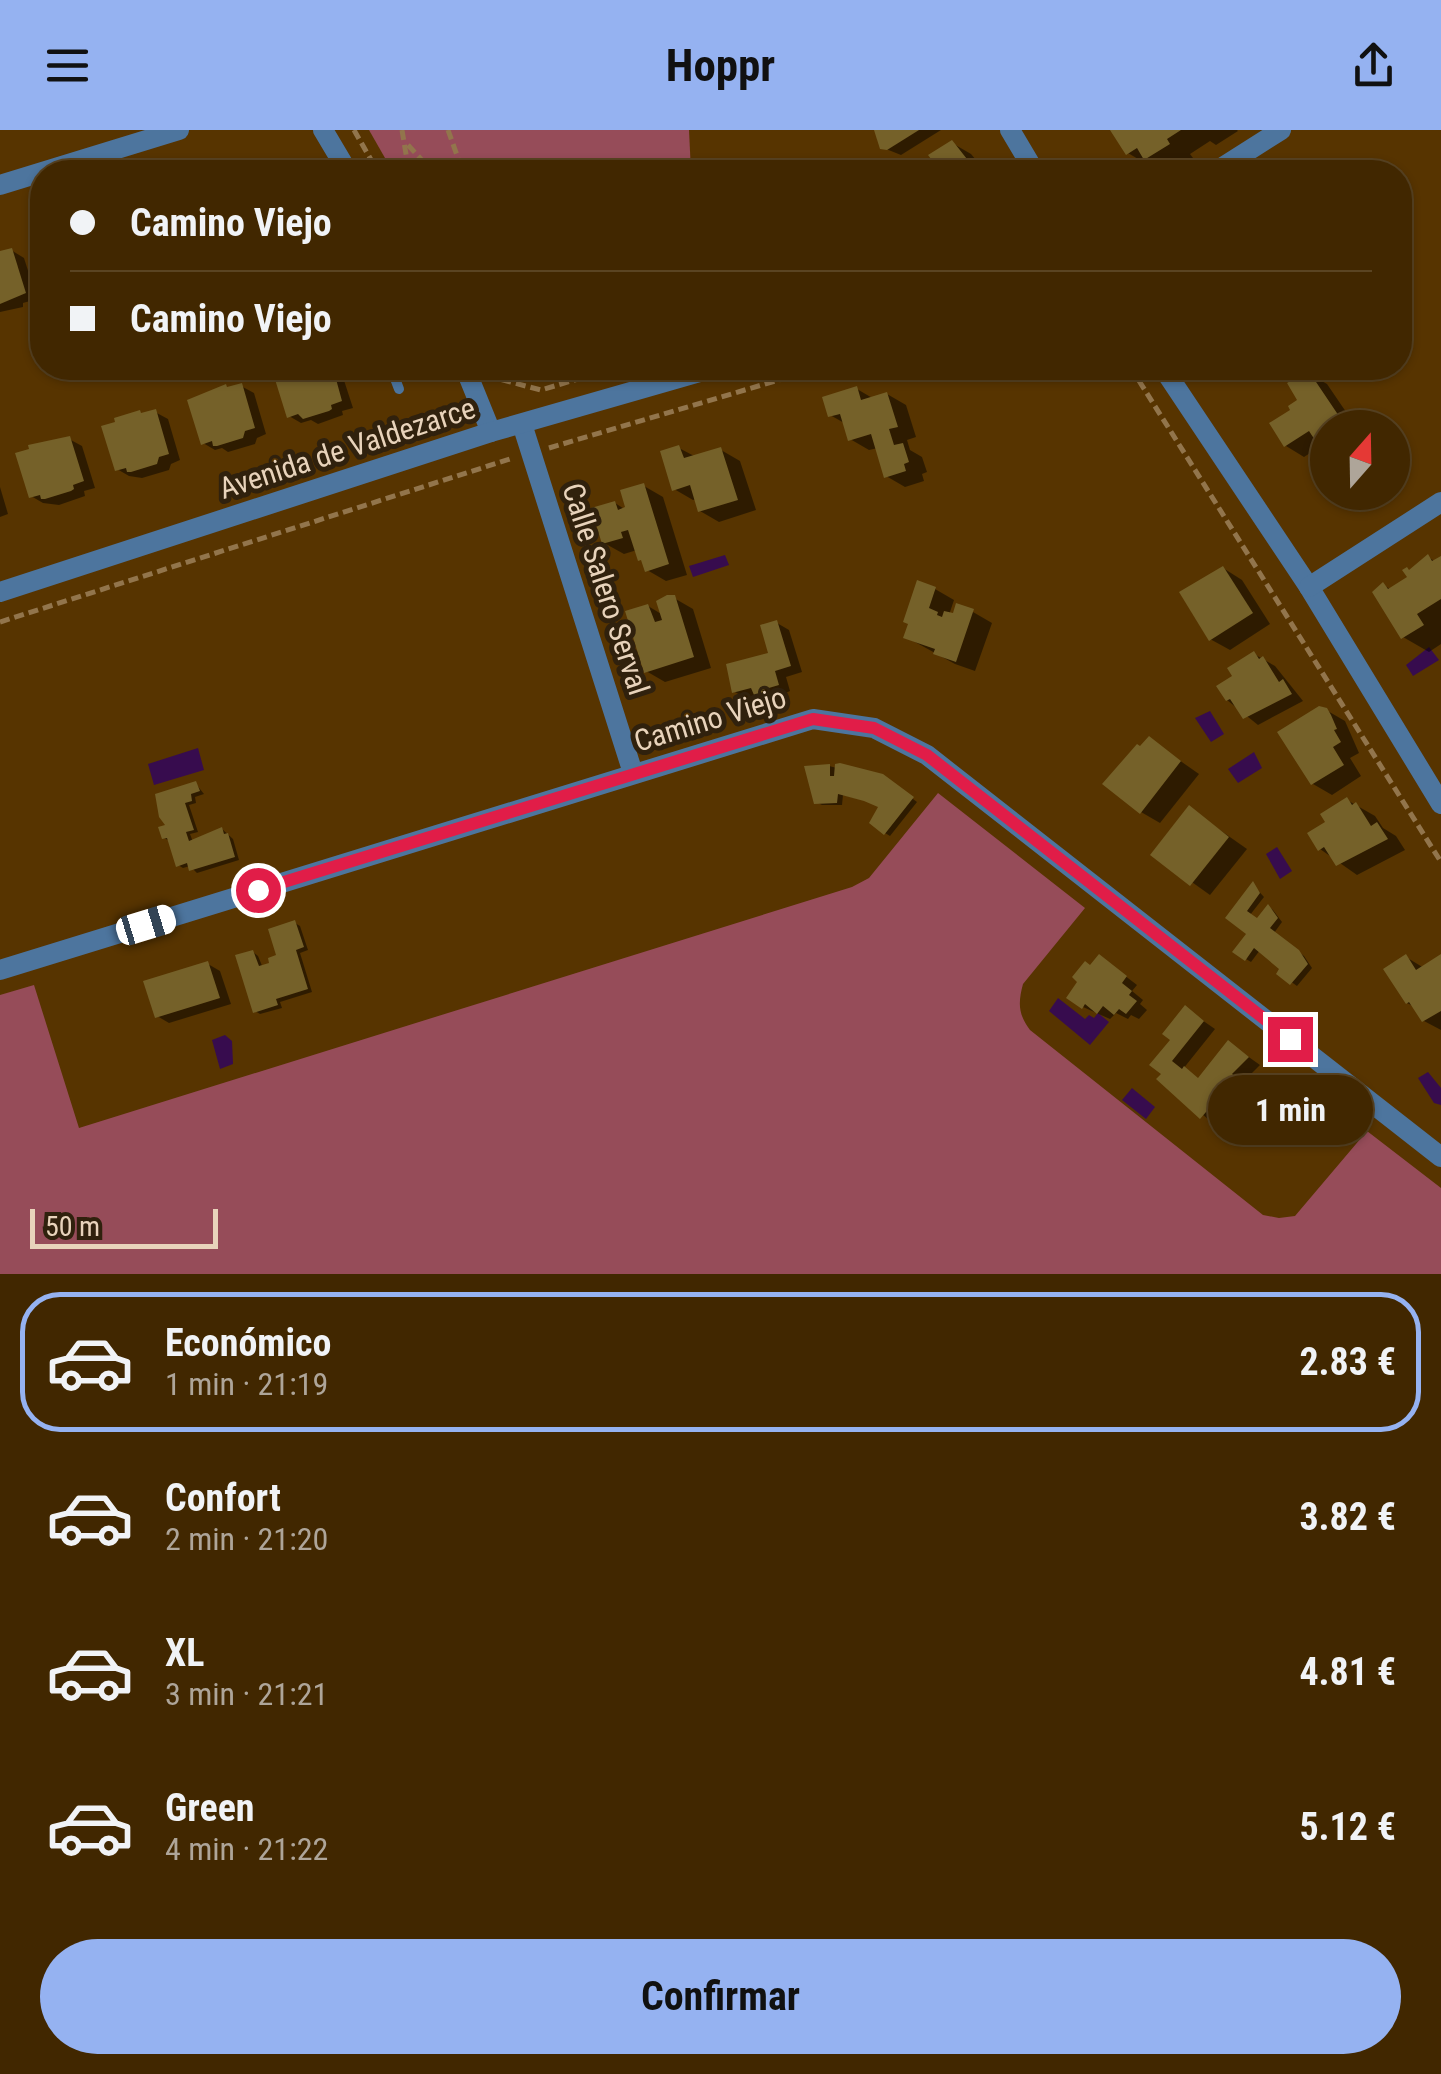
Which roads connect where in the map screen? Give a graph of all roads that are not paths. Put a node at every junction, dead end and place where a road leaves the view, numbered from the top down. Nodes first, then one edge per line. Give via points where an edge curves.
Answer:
1 (179, 130) edge
2 (323, 130) edge
3 (1010, 130) edge
4 (1281, 130) edge
5 (83, 160) edge
6 (341, 160) edge
7 (1028, 160) edge
8 (1233, 160) edge
9 (30, 177) edge
10 (0, 186) edge
11 (395, 380) edge
12 (469, 380) edge
13 (673, 380) edge
14 (1170, 380) edge
15 (398, 389) dead end
16 (522, 424) junction
17 (491, 432) junction
18 (1441, 502) edge
19 (1309, 588) junction
20 (0, 592) edge
21 (633, 773) junction
22 (1441, 804) edge
23 (0, 970) edge
24 (1441, 1157) edge

1 - 5 street
2 - 6 street
3 - 7 street
4 - 8 street
9 - 10 street
11 - 15 lane
12 - 17 street
13 - 16 street, Avenida de Valdezarce
14 - 19 street
16 - 17 street, Avenida de Valdezarce
16 - 21 street, Calle Salero Serval
17 - 20 street, Avenida de Valdezarce
18 - 19 street
19 - 22 street
21 - 23 street, Camino Viejo
21 - 24 street, Camino Viejo via 813,719 874,728 927,755

